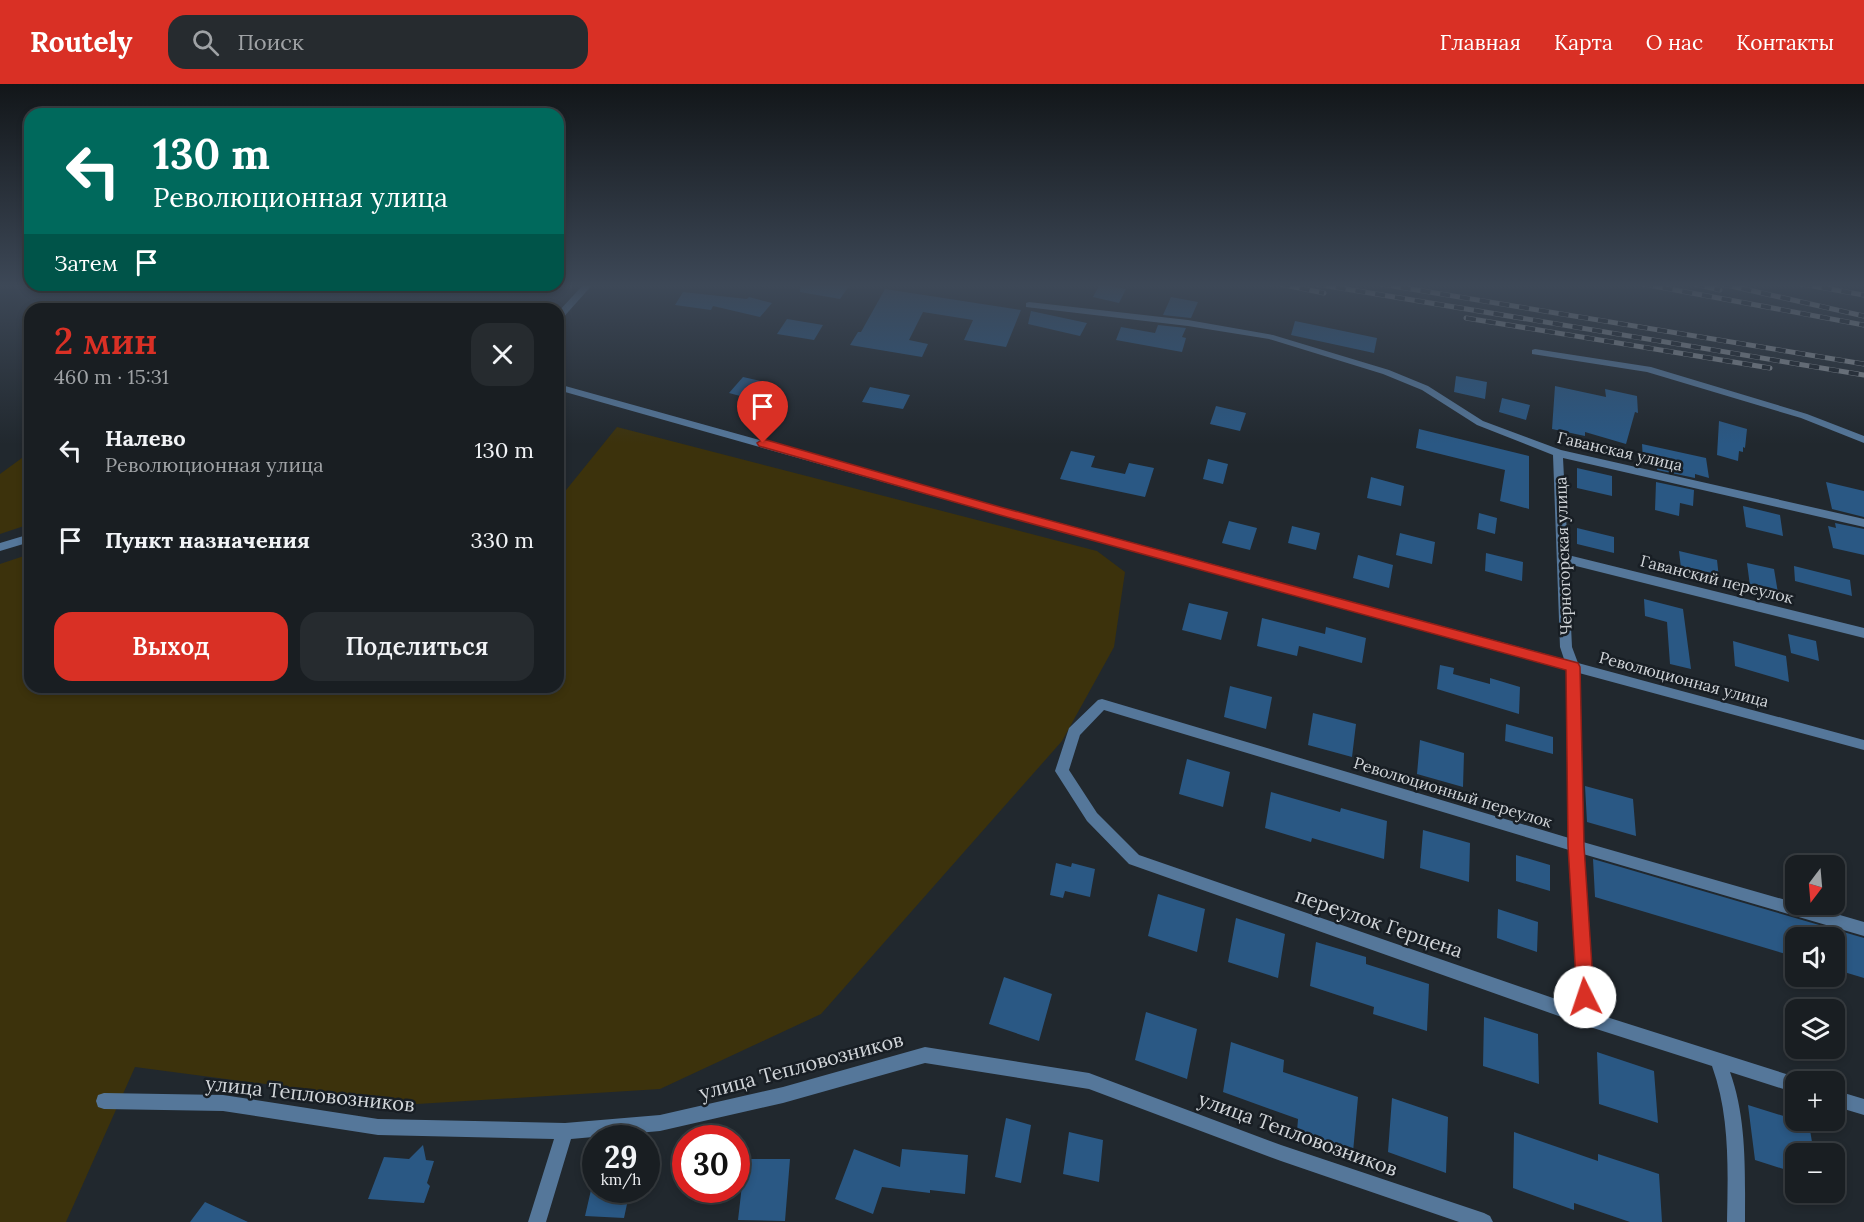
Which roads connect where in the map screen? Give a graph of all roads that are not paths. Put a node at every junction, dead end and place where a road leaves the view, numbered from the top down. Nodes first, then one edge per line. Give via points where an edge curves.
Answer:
1 (1270, 337) edge
2 (1535, 352) dead end
3 (564, 389) edge
4 (1864, 440) edge
5 (1558, 453) junction
6 (1864, 523) edge
7 (24, 540) edge
8 (0, 548) edge
9 (1562, 558) junction
10 (1864, 633) edge
11 (1573, 667) junction
12 (1102, 704) joint
13 (1864, 745) edge
14 (1576, 846) junction
15 (1864, 929) edge
16 (1587, 1018) junction
17 (1718, 1061) junction
18 (1785, 1082) edge
19 (104, 1101) dead end
20 (1845, 1101) edge
21 (1864, 1107) edge
22 (565, 1131) junction
23 (537, 1222) edge
24 (1484, 1222) edge
25 (1736, 1222) edge

1 - 5 street, Гаванская улица via 1386,372 1425,388 1480,423
2 - 4 street via 1648,369 1804,416
3 - 11 street, Революционная улица
5 - 6 street, Гаванская улица
5 - 9 street, Черногорская улица
7 - 8 street
9 - 10 street, Гаванский переулок
9 - 11 street, Черногорская улица via 1566,647
11 - 13 street, Революционная улица
11 - 14 street, Черногорская улица
12 - 14 street, Революционный переулок
12 - 16 street, переулок Герцена via 1074,732 1062,771 1092,817 1134,860
14 - 15 street, Революционный переулок
14 - 16 street, Черногорская улица
16 - 17 street, переулок Герцена
17 - 18 street, переулок Герцена
17 - 25 street via 1726,1079 1736,1148
19 - 22 street, улица Тепловозников via 223,1103 378,1127
20 - 21 street
22 - 23 street
22 - 24 street, улица Тепловозников via 660,1124 783,1095 925,1054 1089,1080 1281,1153

